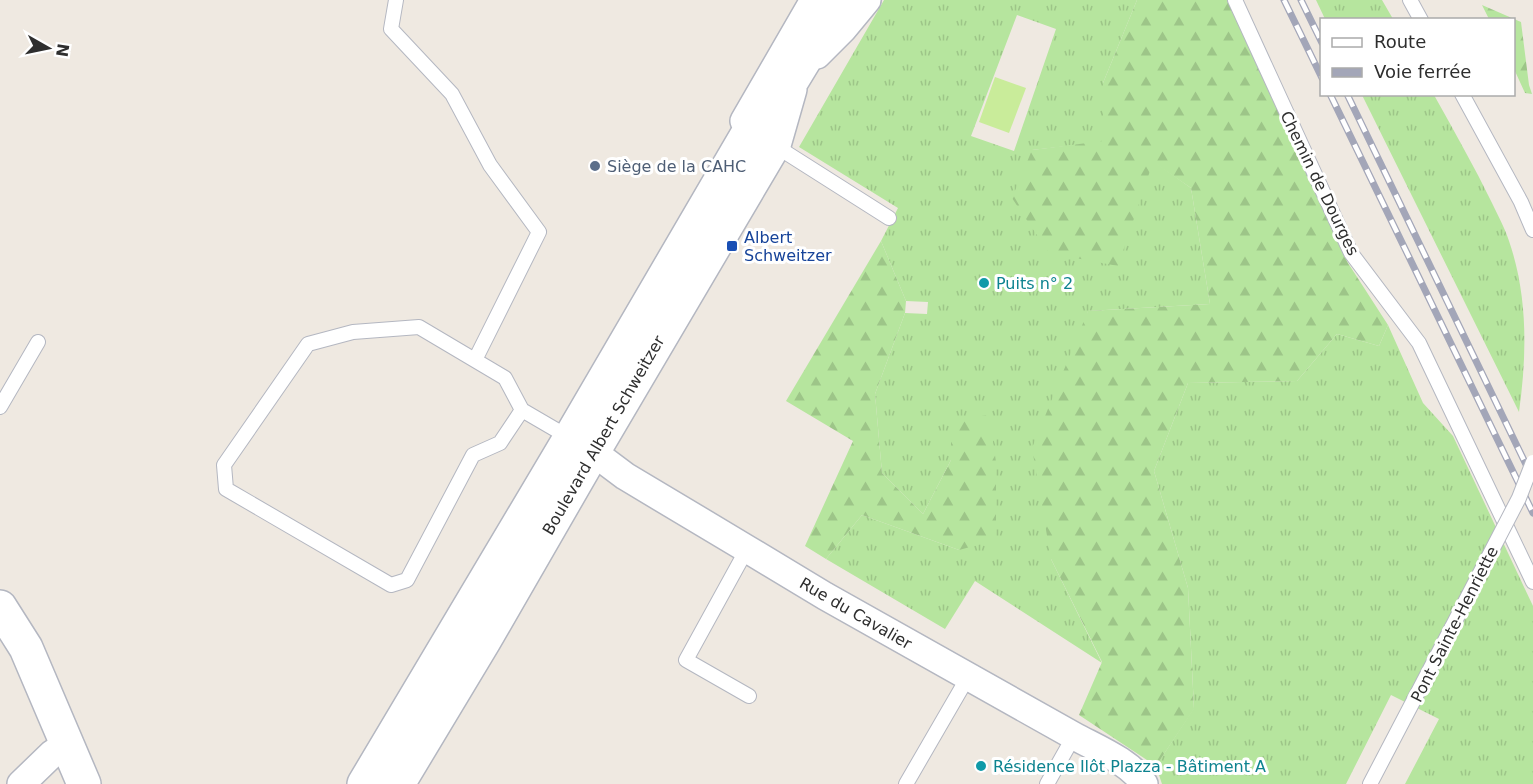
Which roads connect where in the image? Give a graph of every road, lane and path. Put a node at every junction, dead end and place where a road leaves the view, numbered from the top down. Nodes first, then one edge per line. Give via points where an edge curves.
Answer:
1 (396, 0) edge
2 (814, 0) edge
3 (841, 0) edge
4 (867, 0) edge
5 (1235, 0) edge
6 (1410, 0) edge
7 (1419, 18) edge
8 (793, 79) junction
9 (1463, 96) edge
10 (774, 145) junction
11 (723, 175) junction
12 (889, 218) dead end
13 (1533, 230) edge
14 (38, 342) dead end
15 (475, 360) junction
16 (0, 407) edge
17 (522, 411) junction
18 (581, 445) junction
19 (1533, 462) edge
20 (747, 549) junction
21 (1533, 582) edge
22 (0, 607) edge
23 (968, 677) junction
24 (749, 696) dead end
25 (1074, 736) junction
26 (67, 744) junction
27 (21, 784) edge
28 (84, 784) edge
29 (364, 784) edge
30 (398, 784) edge
31 (906, 784) edge
32 (1047, 784) edge
33 (1144, 784) edge
34 (1370, 784) edge

1 - 15 lane via 391,29 452,94 490,165 539,232
2 - 11 street, Boulevard Albert Schweitzer via 721,160
3 - 8 main road, Boulevard Albert Schweitzer
4 - 8 street, Boulevard Albert Schweitzer
5 - 21 lane, Chemin de Dourges via 1351,253 1419,343
6 - 7 lane
8 - 10 main road, Boulevard Albert Schweitzer
8 - 11 main road, Boulevard Albert Schweitzer via 751,128
9 - 13 lane
10 - 12 lane
10 - 18 main road, Boulevard Albert Schweitzer
11 - 18 main road, Boulevard Albert Schweitzer
14 - 16 lane
15 - 17 lane via 505,378
15 - 17 lane via 419,327 353,332 308,344 224,465 225,489 391,585 407,580 472,455 500,443
17 - 18 lane
18 - 20 street, Rue du Cavalier via 624,476
18 - 29 main road, Boulevard Albert Schweitzer
18 - 30 main road, Boulevard Albert Schweitzer via 484,641
19 - 34 lane, Pont Sainte-Henriette, bridge via 1519,498
20 - 23 street, Rue du Cavalier
20 - 24 lane via 686,660
22 - 26 main road via 26,648
23 - 25 street, Rue du Cavalier
23 - 31 lane
25 - 32 lane
25 - 33 street, Rue du Cavalier via 1113,757
26 - 27 street
26 - 28 main road

